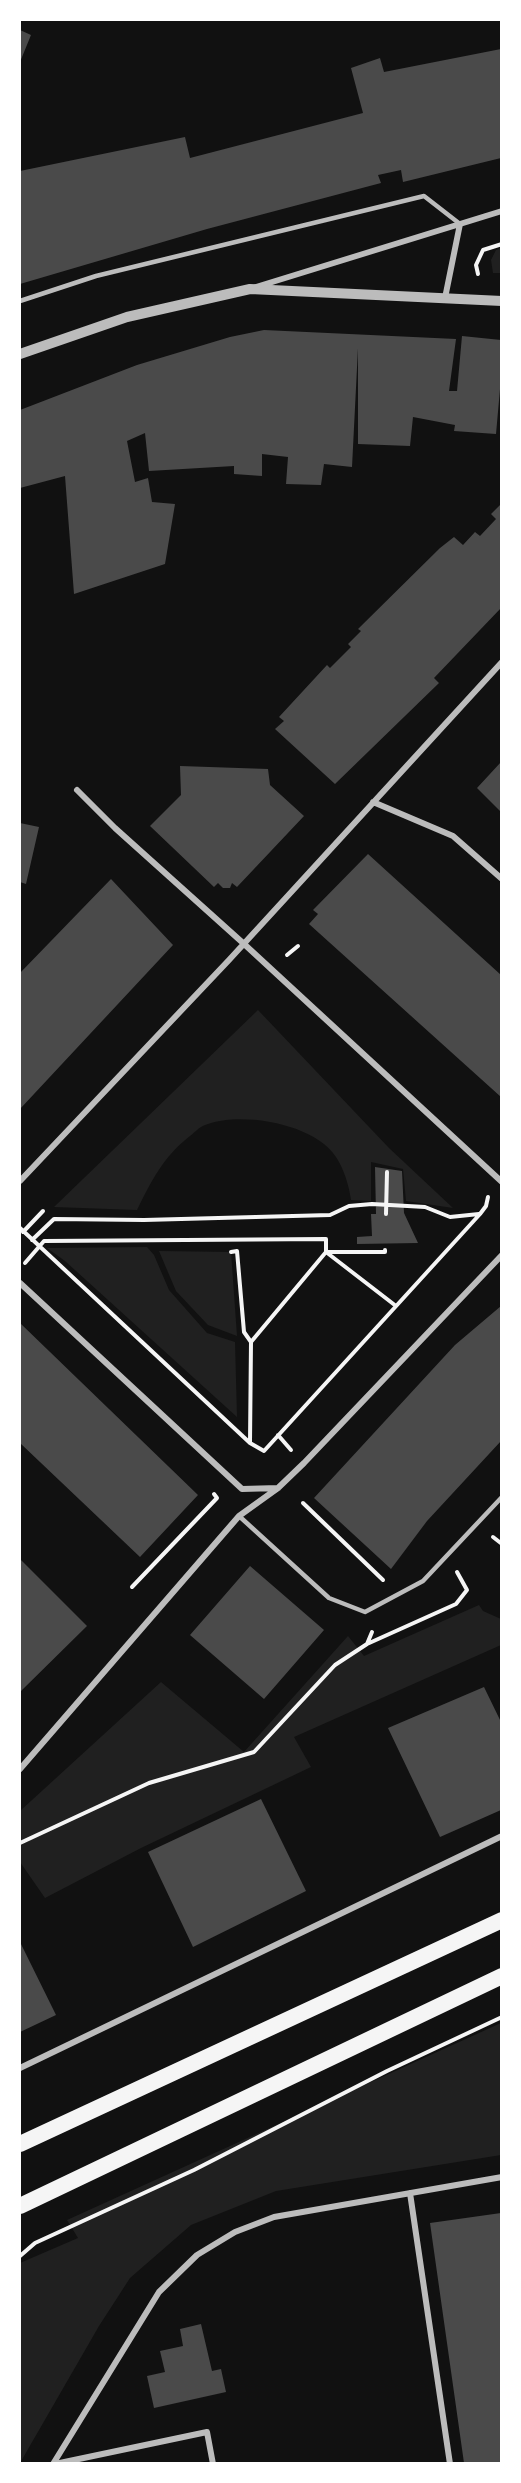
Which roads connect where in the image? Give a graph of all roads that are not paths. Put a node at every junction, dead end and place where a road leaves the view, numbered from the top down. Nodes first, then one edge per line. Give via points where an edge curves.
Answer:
1 (501, 211) edge
2 (460, 224) junction
3 (249, 289) junction
4 (445, 298) junction
5 (20, 301) edge
6 (501, 301) edge
7 (20, 354) edge
8 (501, 662) edge
9 (77, 790) dead end
10 (373, 802) junction
11 (501, 879) edge
12 (243, 943) junction
13 (20, 1181) edge
14 (501, 1182) edge
15 (501, 1255) edge
16 (20, 1282) edge
17 (278, 1488) junction
18 (501, 1497) edge
19 (239, 1516) junction
20 (20, 1769) edge
21 (501, 1836) edge
22 (501, 1920) edge
23 (501, 1976) edge
24 (20, 2068) edge
25 (20, 2144) edge
26 (501, 2177) edge
27 (410, 2193) junction
28 (20, 2206) edge
29 (54, 2463) edge
30 (213, 2463) edge
31 (450, 2463) edge

1 - 2 street
2 - 3 street
2 - 4 street
2 - 5 lane via 424,196 96,276
3 - 4 street
3 - 7 street via 127,317
4 - 6 street
8 - 10 street
9 - 12 street
10 - 11 street via 453,836
10 - 12 street
12 - 13 street
12 - 14 street
15 - 17 street
16 - 17 street via 242,1489
17 - 19 street
18 - 19 lane via 423,1581 365,1612 329,1598
19 - 20 street
21 - 24 street
22 - 25 highway
23 - 28 highway
26 - 27 street
27 - 29 street via 274,2217 235,2232 197,2255 159,2292
27 - 31 street
29 - 30 street via 207,2432

